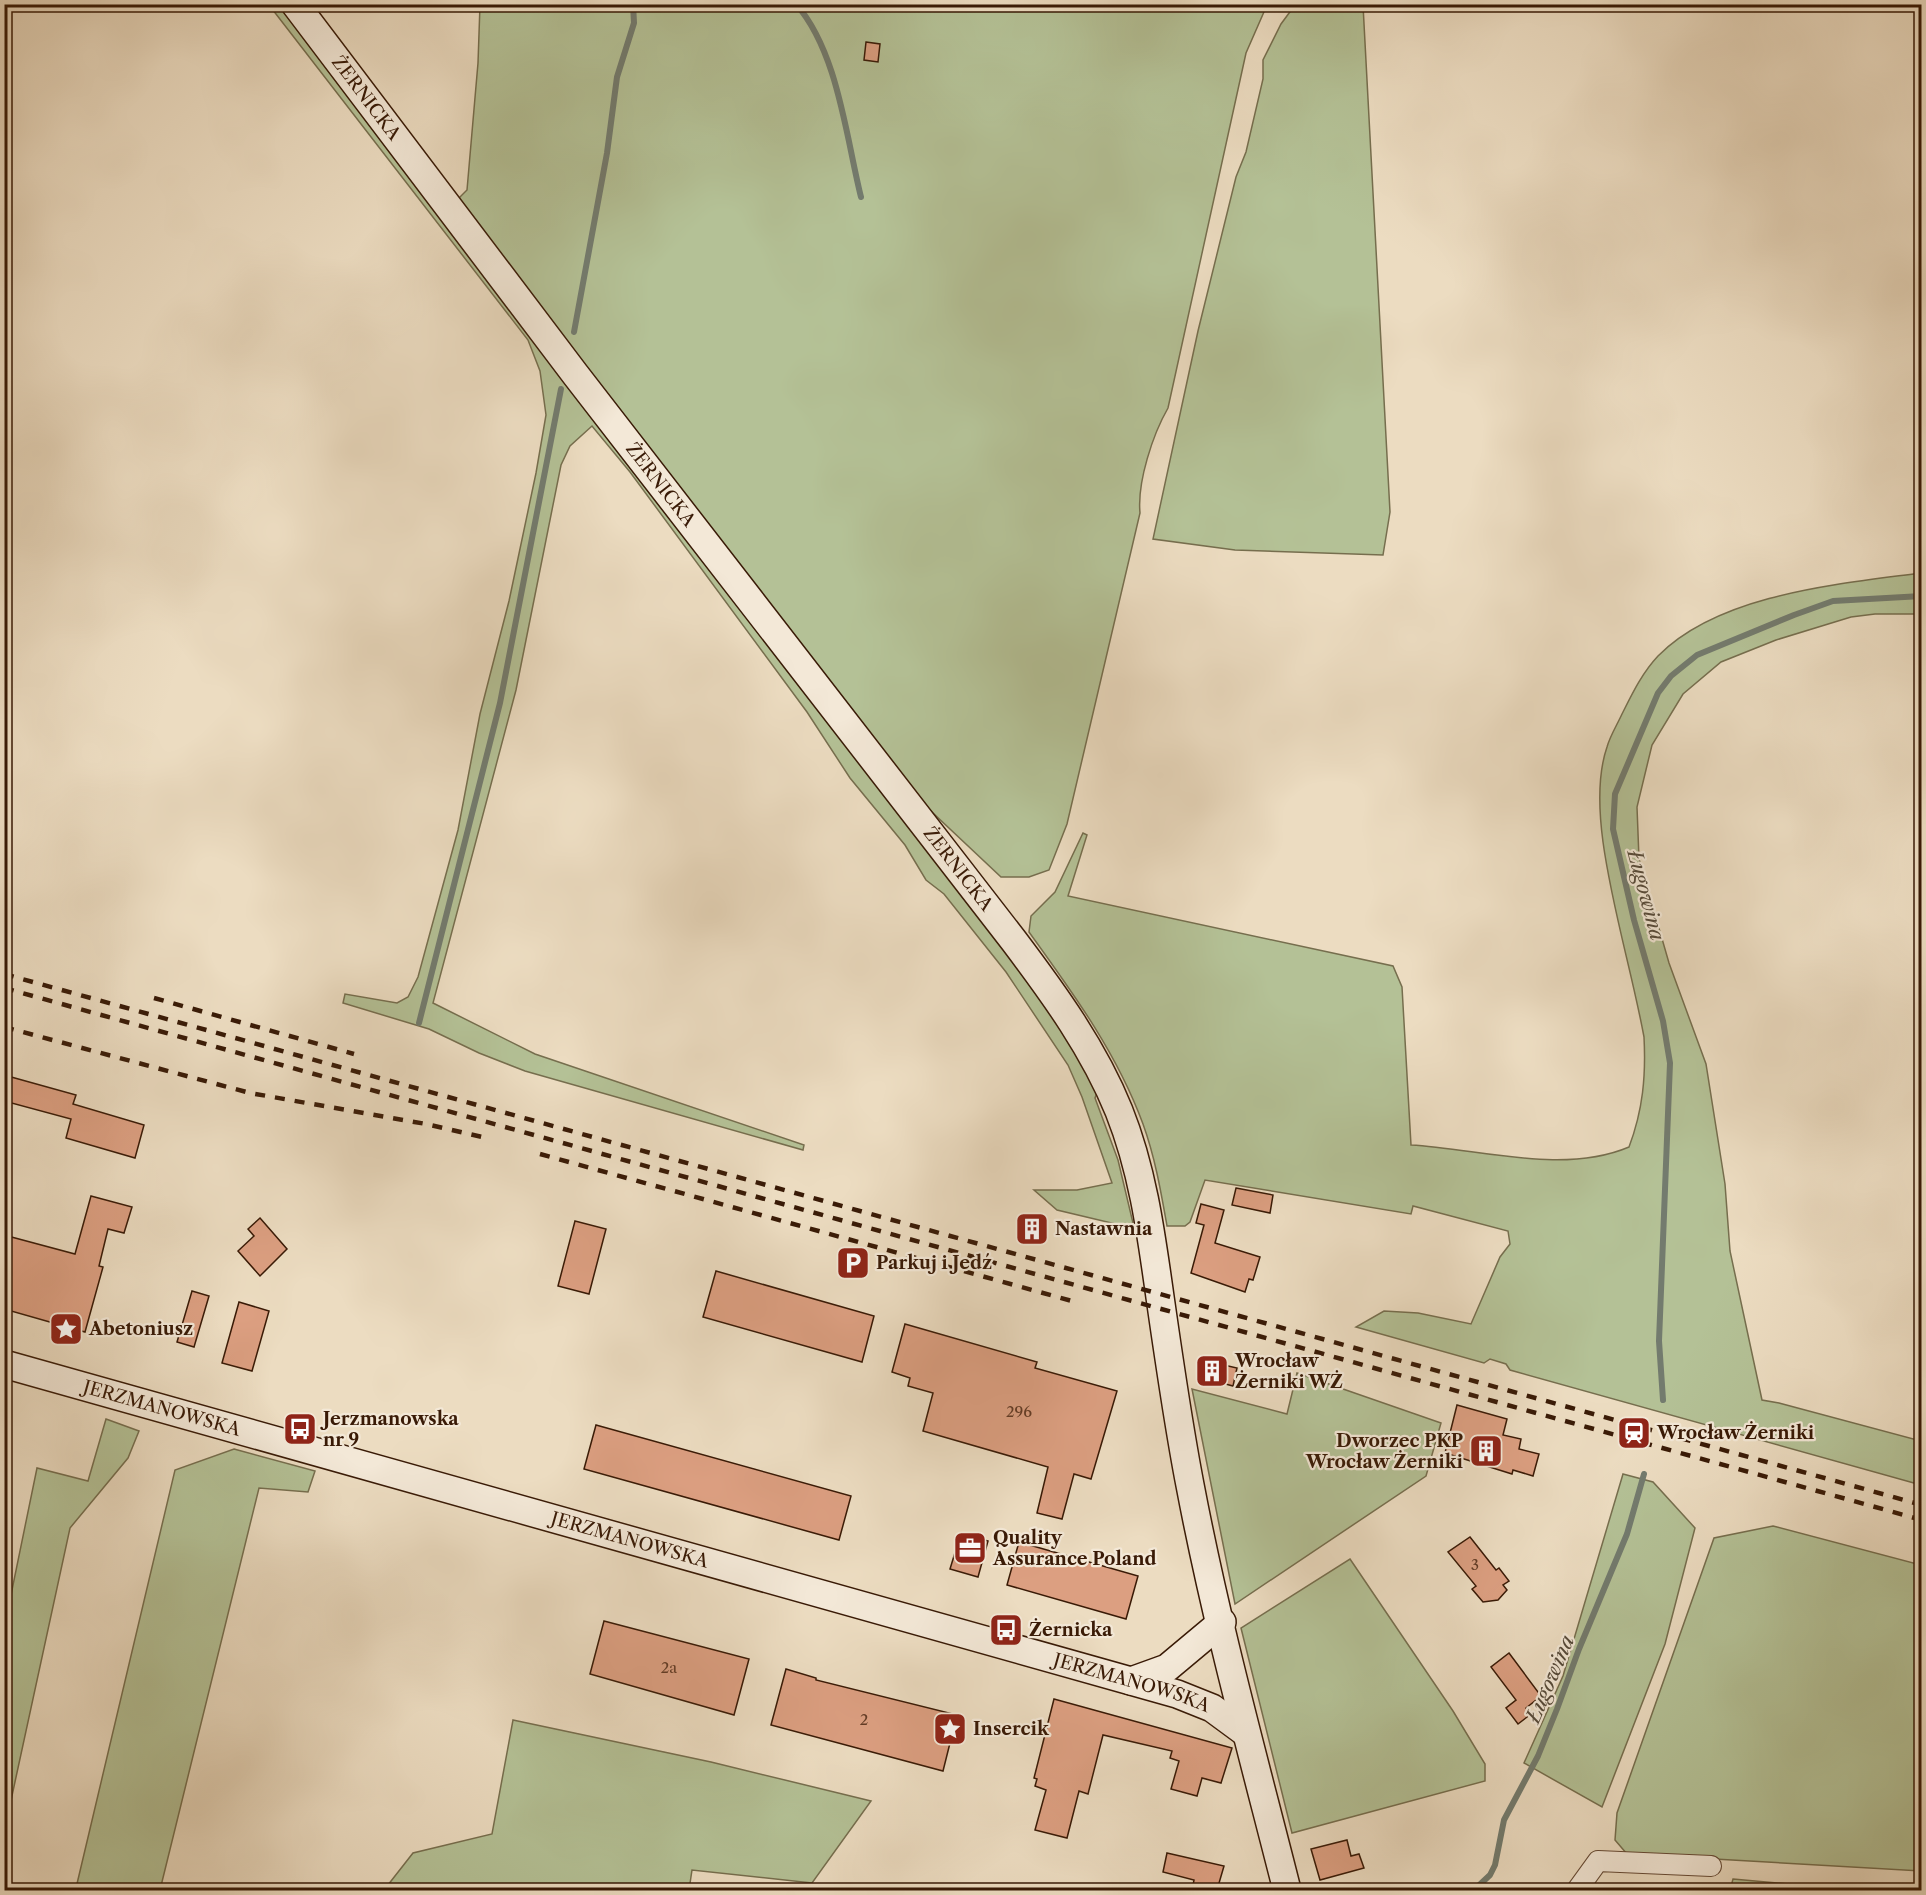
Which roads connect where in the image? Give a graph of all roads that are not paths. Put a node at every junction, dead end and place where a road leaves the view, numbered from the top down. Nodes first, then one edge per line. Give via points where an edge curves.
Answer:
1 (295, 4) edge
2 (4, 1364) edge
3 (1221, 1622) junction
4 (1131, 1681) junction
5 (1246, 1733) junction
6 (1711, 1866) dead end
7 (1287, 1890) edge
8 (1577, 1890) edge

1 - 3 street, ŻERNICKA via 575,374 1014,941 1091,1053 1119,1111 1143,1190 1175,1406
2 - 4 street, JERZMANOWSKA
3 - 4 street via 1167,1668
3 - 5 street, ŻERNICKA
4 - 5 street, JERZMANOWSKA via 1212,1708
5 - 7 street, ŻERNICKA
6 - 8 street via 1598,1861

